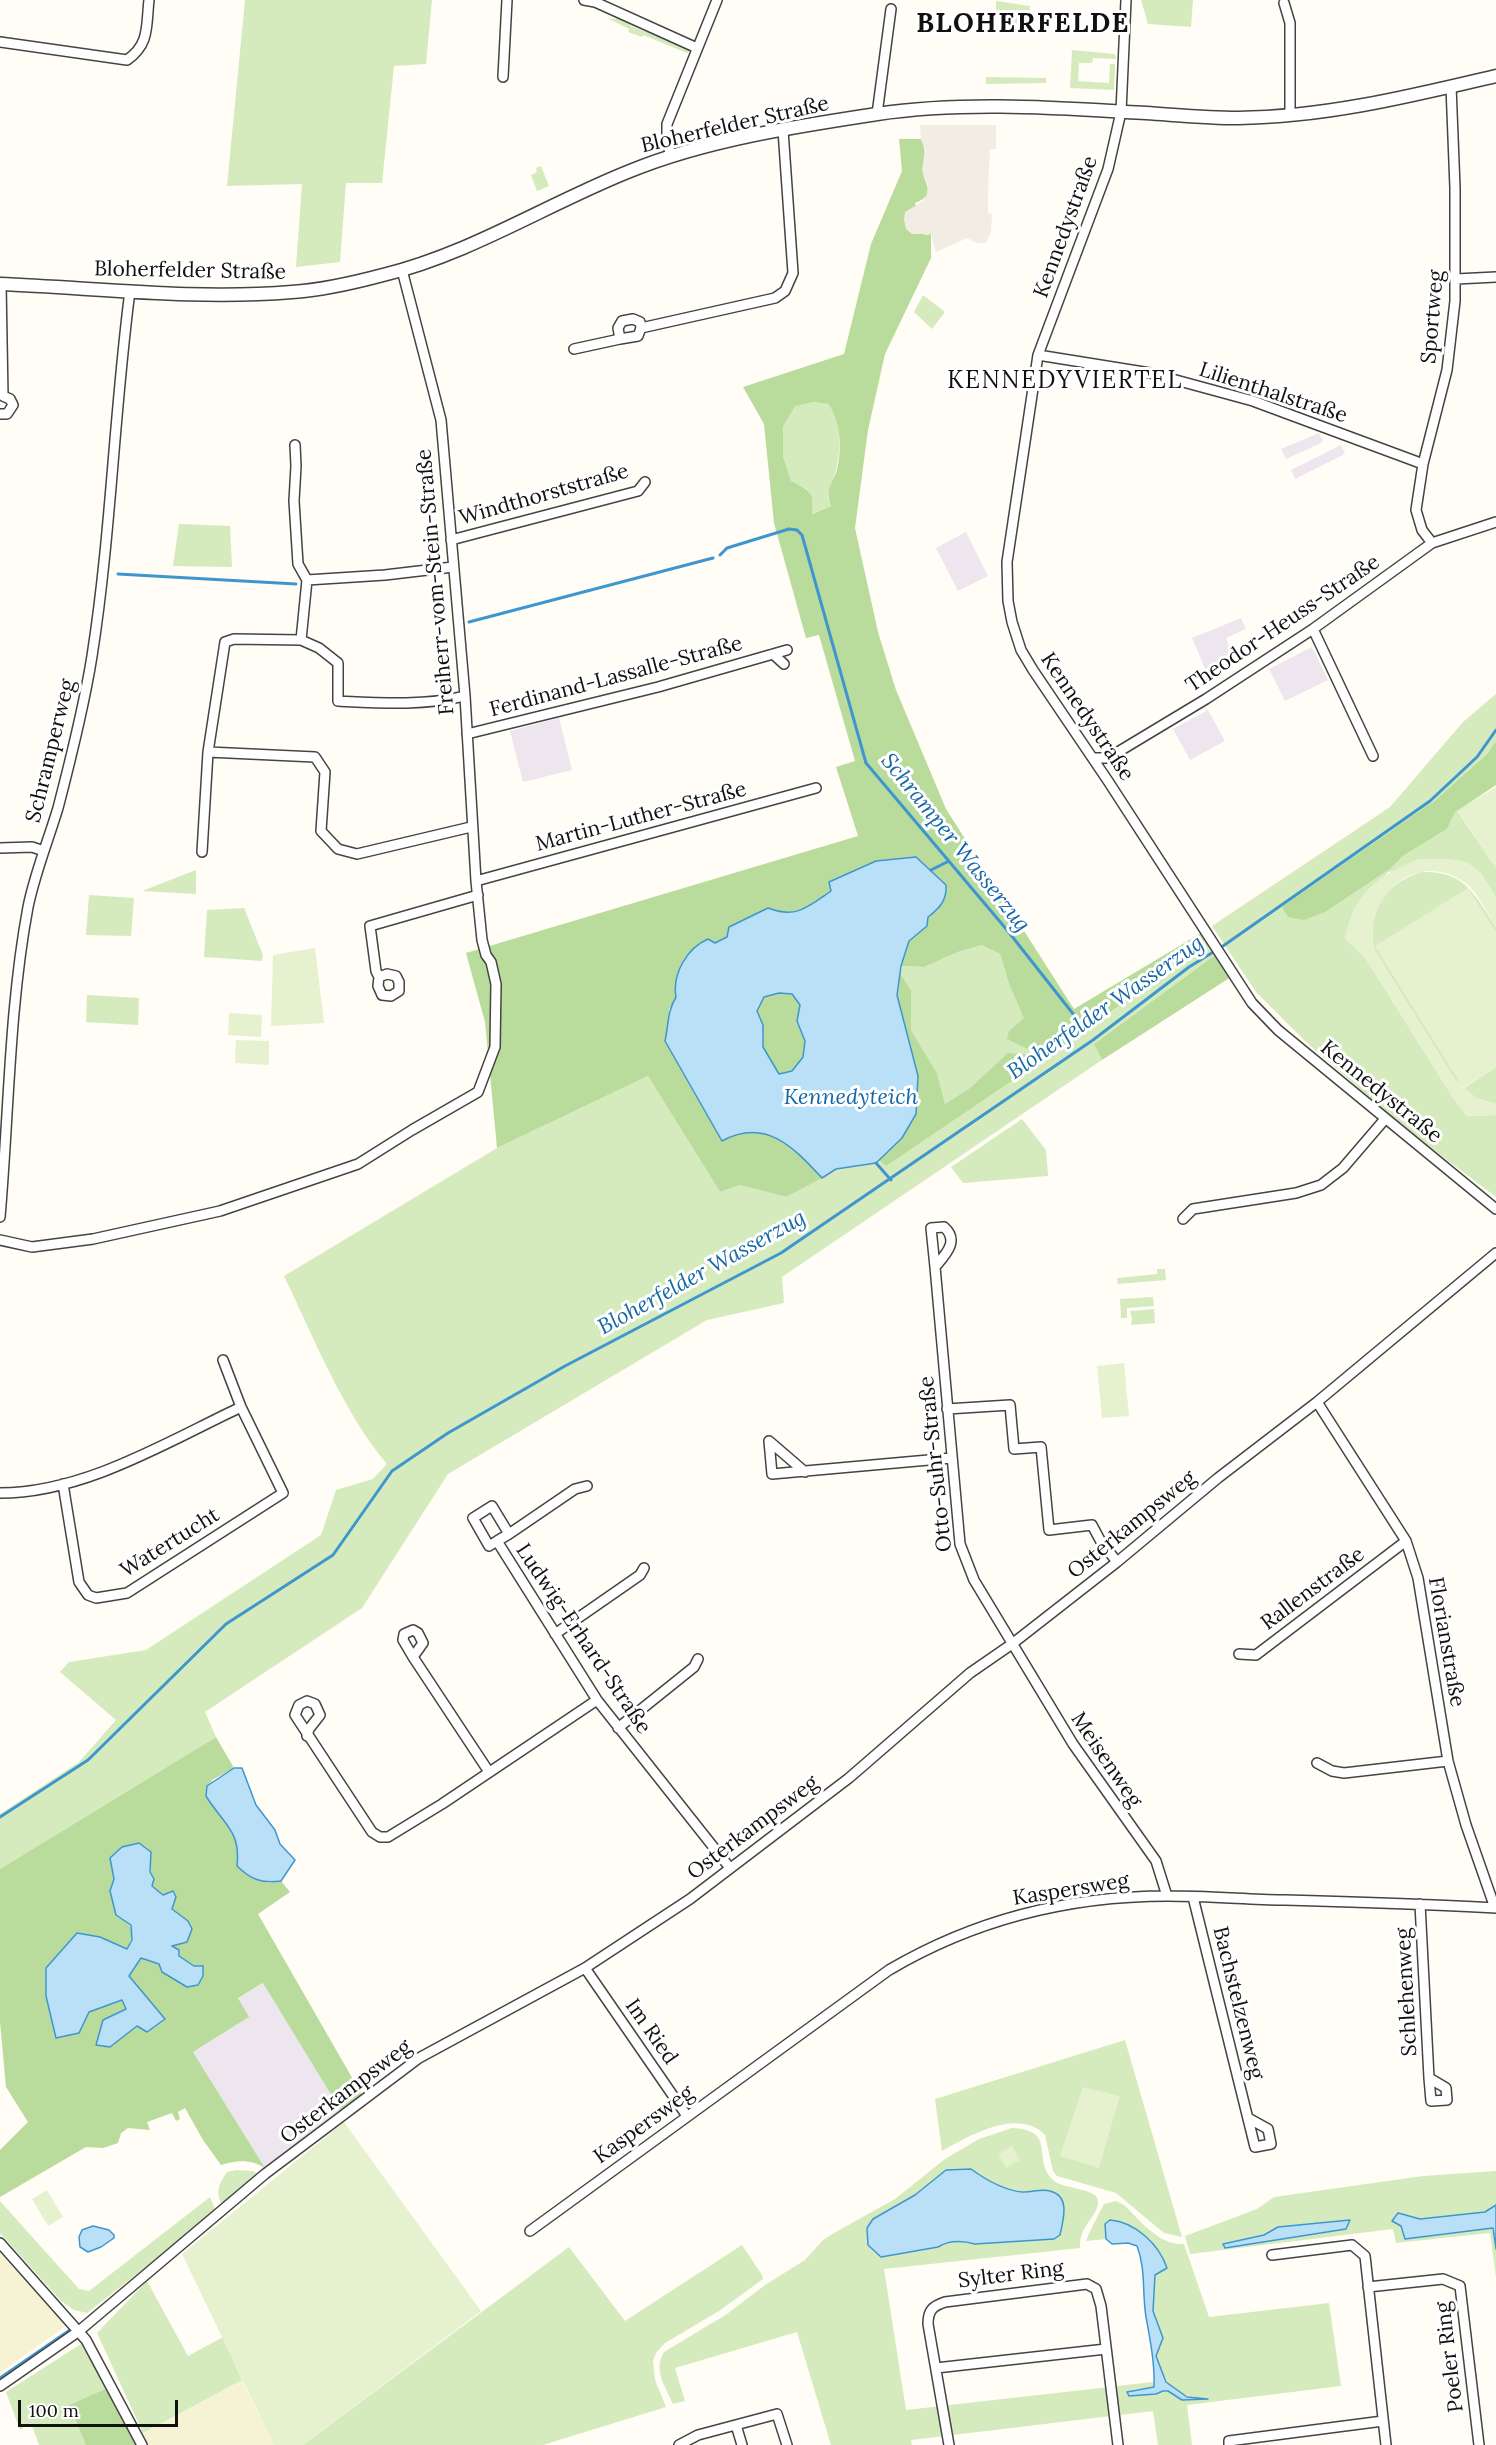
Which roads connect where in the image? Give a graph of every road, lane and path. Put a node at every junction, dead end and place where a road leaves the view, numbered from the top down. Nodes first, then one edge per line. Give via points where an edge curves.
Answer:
1 (149, 0) edge
2 (507, 0) edge
3 (584, 0) edge
4 (717, 0) edge
5 (1126, 0) edge
6 (1284, 3) dead end
7 (891, 9) dead end
8 (0, 42) edge
9 (697, 48) junction
10 (1496, 76) edge
11 (503, 77) dead end
12 (1451, 86) junction
13 (1121, 112) junction
14 (877, 114) junction
15 (1290, 115) junction
16 (783, 130) junction
17 (671, 156) junction
18 (402, 270) junction
19 (1496, 277) edge
20 (1456, 279) junction
21 (1, 284) edge
22 (130, 291) junction
23 (641, 328) junction
24 (620, 339) junction
25 (574, 349) dead end
26 (1038, 354) junction
27 (2, 397) edge
28 (0, 414) edge
29 (295, 445) dead end
30 (1423, 464) junction
31 (645, 482) dead end
32 (1496, 522) edge
33 (451, 540) junction
34 (1432, 543) junction
35 (453, 567) junction
36 (307, 580) junction
37 (1313, 629) junction
38 (301, 640) junction
39 (787, 650) dead end
40 (773, 654) junction
41 (784, 664) dead end
42 (465, 696) junction
43 (467, 734) junction
44 (208, 752) junction
45 (1373, 756) dead end
46 (1093, 758) junction
47 (816, 788) dead end
48 (471, 827) junction
49 (0, 848) edge
50 (44, 851) junction
51 (202, 852) dead end
52 (476, 881) junction
53 (478, 895) junction
54 (379, 977) dead end
55 (4, 1064) edge
56 (1385, 1119) junction
57 (1496, 1209) edge
58 (0, 1217) edge
59 (1183, 1219) dead end
60 (0, 1240) edge
61 (1496, 1253) edge
62 (934, 1267) dead end
63 (223, 1360) dead end
64 (1317, 1402) junction
65 (241, 1407) junction
66 (947, 1409) junction
67 (951, 1458) junction
68 (806, 1472) junction
69 (63, 1485) junction
70 (586, 1486) dead end
71 (0, 1493) edge
72 (509, 1534) junction
73 (497, 1541) junction
74 (1406, 1541) junction
75 (1117, 1562) junction
76 (644, 1568) dead end
77 (555, 1634) junction
78 (1012, 1644) junction
79 (1239, 1654) dead end
80 (413, 1657) dead end
81 (698, 1659) dead end
82 (597, 1700) junction
83 (618, 1728) junction
84 (308, 1736) dead end
85 (1448, 1761) junction
86 (1317, 1763) dead end
87 (489, 1772) junction
88 (730, 1868) junction
89 (1167, 1896) junction
90 (1193, 1897) junction
91 (1420, 1904) junction
92 (1496, 1908) edge
93 (585, 1968) junction
94 (1429, 2078) dead end
95 (687, 2116) junction
96 (1248, 2118) dead end
97 (530, 2231) dead end
98 (0, 2243) edge
99 (1272, 2255) dead end
100 (1368, 2287) junction
101 (79, 2331) junction
102 (1106, 2349) junction
103 (936, 2368) junction
104 (0, 2386) edge
105 (1383, 2421) junction
106 (736, 2425) junction
107 (698, 2435) junction
108 (142, 2445) edge
109 (679, 2445) edge
110 (700, 2445) edge
111 (742, 2445) edge
112 (786, 2445) edge
113 (949, 2445) edge
114 (1119, 2445) edge
115 (1229, 2445) edge
116 (1386, 2445) edge
117 (1479, 2445) edge

1 - 8 street via 145,39 138,52 127,60
2 - 11 street
3 - 9 street
4 - 9 street
5 - 13 street, Kennedystraße
6 - 15 street via 1290,23
7 - 14 street
9 - 17 street via 667,124
10 - 12 street, Bloherfelder Straße
12 - 15 street, Bloherfelder Straße via 1354,108
12 - 20 street, Sportweg
13 - 14 street, Bloherfelder Straße via 949,107
13 - 15 street, Bloherfelder Straße via 1223,117
13 - 26 street, Kennedystraße via 1108,169
14 - 16 street, Bloherfelder Straße
16 - 17 street, Bloherfelder Straße
16 - 23 street via 793,273 785,291 775,298
17 - 18 street, Bloherfelder Straße via 461,249
18 - 22 street, Bloherfelder Straße via 292,292 239,295
18 - 33 street, Freiherr-vom-Stein-Straße via 441,420
19 - 20 street
20 - 30 street, Sportweg via 1447,370
21 - 22 street, Bloherfelder Straße
21 - 27 street, Bloherfelder Straße
22 - 50 street, Schramperweg via 92,659
23 - 24 street via 638,336
23 - 24 street via 640,322 633,319 622,321 618,328
24 - 25 street
26 - 30 street, Lilienthalstraße via 1150,373 1253,401
26 - 46 street, Kennedystraße via 1007,562 1008,601 1021,650
27 - 28 street, Bloherfelder Straße via 10,399 12,405 7,414
29 - 36 street via 298,564
30 - 34 street, Sportweg via 1416,510 1422,530
31 - 33 street, Windthorststraße via 638,491
32 - 34 street, Theodor-Heuss-Straße
33 - 35 street, Freiherr-vom-Stein-Straße
34 - 37 street, Theodor-Heuss-Straße
35 - 36 street
35 - 42 street, Freiherr-vom-Stein-Straße
36 - 38 street
37 - 45 street
37 - 46 street, Theodor-Heuss-Straße via 1139,740 1108,758
38 - 42 street via 320,648 338,663 338,701 397,703
38 - 44 street via 225,642
39 - 40 street, Ferdinand-Lassalle-Straße
40 - 41 street, Ferdinand-Lassalle-Straße
40 - 43 street, Ferdinand-Lassalle-Straße
42 - 43 street, Freiherr-vom-Stein-Straße
43 - 48 street, Freiherr-vom-Stein-Straße
44 - 48 street via 315,757 325,772 321,831 338,849 357,854
44 - 51 street
46 - 56 street, Kennedystraße via 1252,1003 1278,1030
47 - 52 street, Martin-Luther-Straße
48 - 52 street, Freiherr-vom-Stein-Straße
49 - 50 street via 32,847
50 - 55 street, Schramperweg via 28,911
52 - 53 street, Freiherr-vom-Stein-Straße
53 - 54 street via 370,926
53 - 60 street, Freiherr-vom-Stein-Straße via 482,940 496,984 495,1047 478,1092 358,1164 220,1211 42,1246
55 - 58 street, Schramperweg
56 - 57 street, Kennedystraße
56 - 59 street via 1343,1168 1322,1185 1275,1197 1193,1209
61 - 64 street, Osterkampsweg
62 - 66 street, Otto-Suhr-Straße
63 - 65 street, Watertucht
64 - 74 street, Florianstraße
64 - 75 street, Osterkampsweg
65 - 69 street via 108,1469
65 - 69 street, Watertucht via 283,1493 127,1593 96,1598 79,1582
66 - 67 street, Otto-Suhr-Straße
66 - 75 street via 1010,1405 1014,1449 1041,1448 1049,1530 1092,1525
67 - 68 street
67 - 78 street, Otto-Suhr-Straße via 963,1556
68 - 68 street via 787,1457 769,1441 772,1474
69 - 71 street
70 - 72 street via 575,1489
72 - 73 street, Ludwig-Erhard-Straße
72 - 73 street, Ludwig-Erhard-Straße via 492,1506 473,1518 489,1546
73 - 77 street, Ludwig-Erhard-Straße
74 - 79 street, Rallenstraße via 1256,1655
74 - 85 street, Florianstraße via 1418,1578
75 - 78 street, Osterkampsweg
76 - 77 street via 640,1575
77 - 82 street, Ludwig-Erhard-Straße
78 - 88 street, Osterkampsweg via 970,1673 849,1778
78 - 89 street, Meisenweg via 1072,1744 1156,1861
80 - 87 street
81 - 83 street via 694,1667
82 - 83 street, Ludwig-Erhard-Straße
82 - 87 street
83 - 88 street, Ludwig-Erhard-Straße
84 - 87 street via 372,1832 380,1838 388,1838
85 - 86 street via 1344,1773
85 - 92 street, Florianstraße
88 - 93 street, Osterkampsweg
89 - 90 street, Kaspersweg
89 - 95 street, Kaspersweg via 1072,1904 1018,1914 924,1950 889,1970
90 - 91 street, Kaspersweg
90 - 96 street, Bachstelzenweg
91 - 92 street, Kaspersweg
91 - 94 street, Schlehenweg
93 - 95 street, Im Ried
93 - 101 street, Osterkampsweg via 419,2058 265,2174
95 - 97 street, Kaspersweg
98 - 101 street
99 - 100 street via 1352,2245 1365,2256
100 - 105 street
100 - 117 street, Poeler Ring via 1443,2279 1460,2286
101 - 104 street, Osterkampsweg
101 - 108 street
102 - 103 street
102 - 103 street, Sylter Ring via 1101,2306 1096,2289 1088,2284 934,2306 928,2314 928,2324
102 - 114 street, Sylter Ring
103 - 113 street, Sylter Ring
105 - 115 street via 1229,2441
105 - 116 street
106 - 107 street
106 - 111 street
106 - 112 street via 777,2414
107 - 109 street
107 - 110 street

